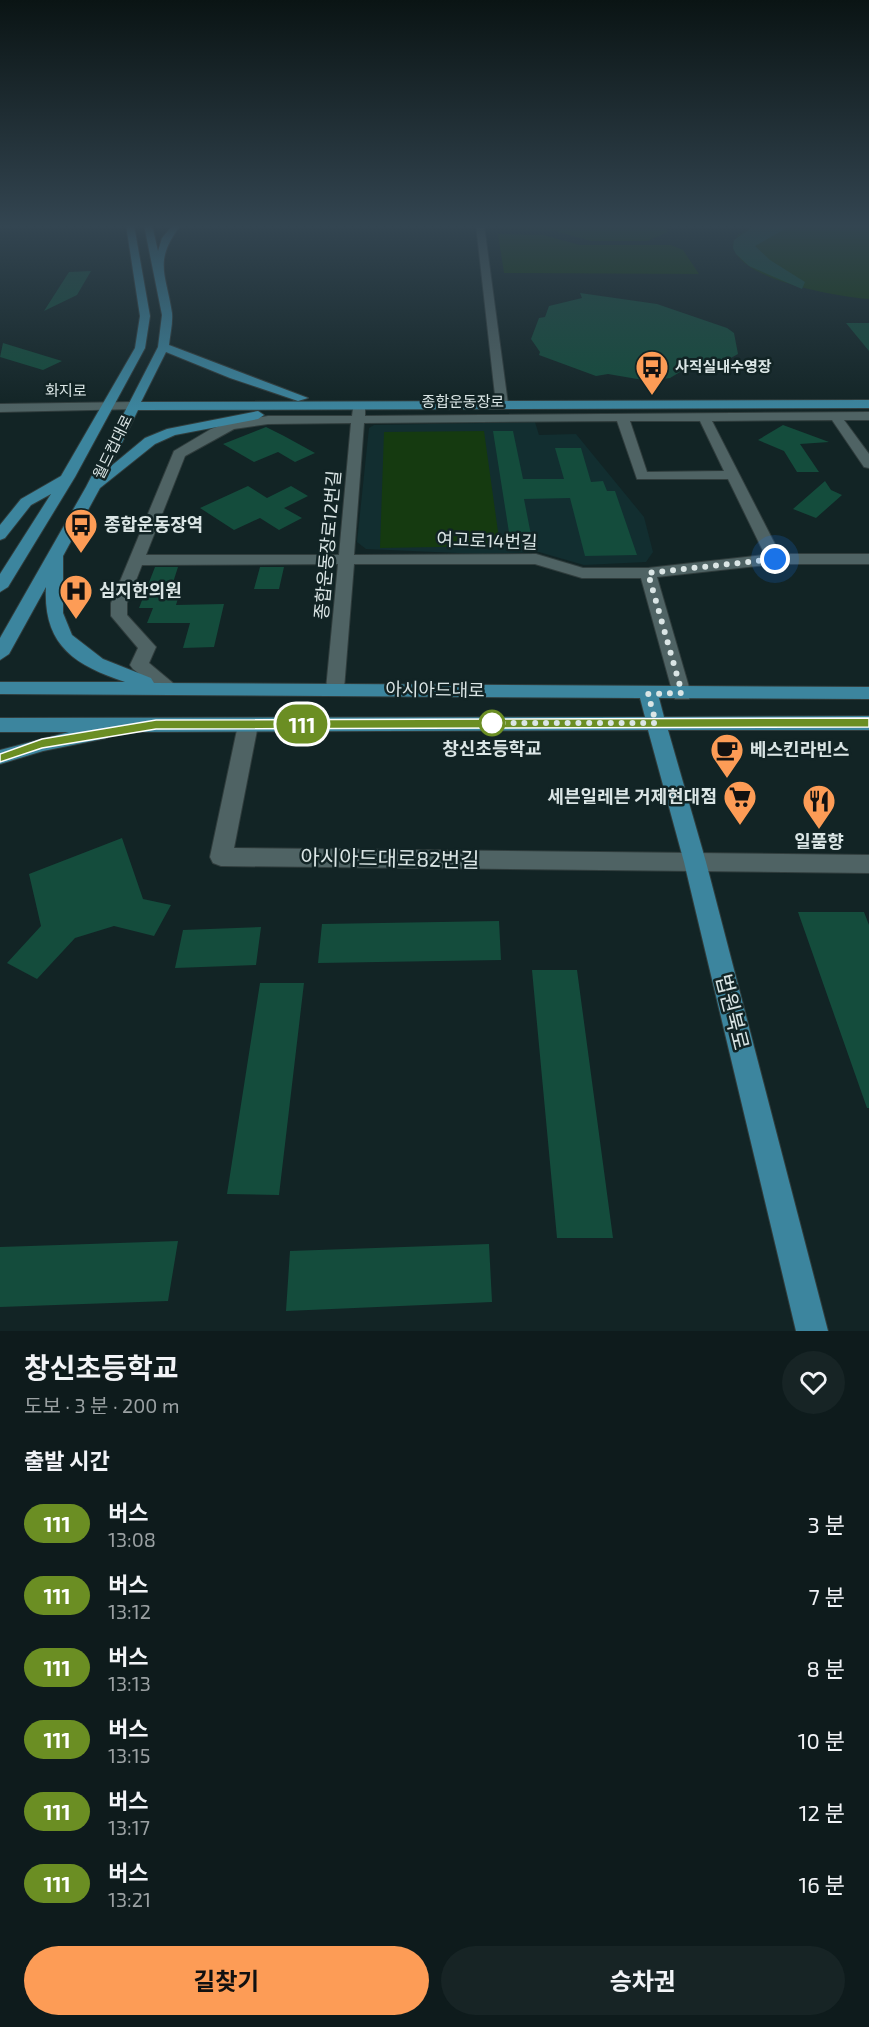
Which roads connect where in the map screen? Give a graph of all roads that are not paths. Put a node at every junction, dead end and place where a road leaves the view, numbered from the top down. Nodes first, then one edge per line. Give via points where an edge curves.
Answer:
1 (140, 287) edge
2 (161, 287) edge
3 (488, 287) edge
4 (163, 347) junction
5 (334, 404) junction
6 (502, 404) junction
7 (869, 404) edge
8 (133, 406) junction
9 (107, 407) junction
10 (0, 408) edge
11 (359, 411) junction
12 (869, 416) edge
13 (622, 417) junction
14 (704, 417) junction
15 (835, 417) junction
16 (869, 464) edge
17 (733, 475) junction
18 (68, 477) junction
19 (93, 487) junction
20 (0, 535) edge
21 (55, 554) junction
22 (346, 558) junction
23 (775, 559) junction
24 (869, 559) edge
25 (138, 560) junction
26 (648, 573) junction
27 (0, 587) edge
28 (0, 654) edge
29 (0, 688) edge
30 (170, 688) junction
31 (335, 689) junction
32 (682, 693) junction
33 (869, 693) edge
34 (648, 694) junction
35 (656, 723) junction
36 (869, 723) edge
37 (0, 725) edge
38 (156, 725) junction
39 (248, 725) junction
40 (0, 757) edge
41 (695, 862) junction
42 (869, 864) edge
43 (812, 1331) edge

1 - 9 main road, 월드컵대로 via 145,316 140,348
2 - 4 main road, 월드컵대로 via 167,315
3 - 6 street
4 - 5 main road via 284,394
4 - 8 main road, 월드컵대로
5 - 8 main road, 종합운동장로
5 - 11 main road, 종합운동장로
5 - 19 main road via 229,419 172,432 150,441
6 - 7 main road, 종합운동장로
6 - 11 main road, 종합운동장로
8 - 9 street, 화지로
8 - 19 main road, 월드컵대로
9 - 10 street, 화지로
9 - 18 main road, 월드컵대로
11 - 13 street, 종합운동장로
11 - 22 street, 종합운동장로12번길
11 - 25 street, 종합운동장로 via 231,426 194,443 179,454
12 - 15 street, 종합운동장로
13 - 14 street, 종합운동장로
13 - 17 street via 642,476
14 - 15 street, 종합운동장로
14 - 17 street
15 - 16 street
17 - 23 street
18 - 20 main road via 26,502
18 - 27 main road, 월드컵대로
19 - 21 main road, 월드컵대로
21 - 28 main road, 월드컵대로
21 - 30 main road via 56,616 60,631 79,651 115,674
22 - 25 street, 여고로14번길
22 - 26 street, 여고로14번길 via 536,559 582,573
22 - 31 street, 종합운동장로12번길
23 - 24 street, 여고로14번길
23 - 26 street, 여고로14번길
25 - 30 street, 종합운동장로 via 119,603 119,616 147,647 139,665
26 - 32 street
29 - 30 main road, 아시아드대로
30 - 31 main road, 아시아드대로
31 - 34 main road, 아시아드대로
32 - 33 main road, 아시아드대로
32 - 34 main road, 아시아드대로
34 - 35 main road, 법원북로
35 - 36 main road, 아시아드대로
35 - 39 main road, 아시아드대로
35 - 41 main road, 법원북로
37 - 38 main road, 아시아드대로
38 - 39 main road, 아시아드대로
38 - 40 main road via 42,744
39 - 41 street, 아시아드대로82번길 via 221,857
41 - 42 street
41 - 43 main road, 법원북로

